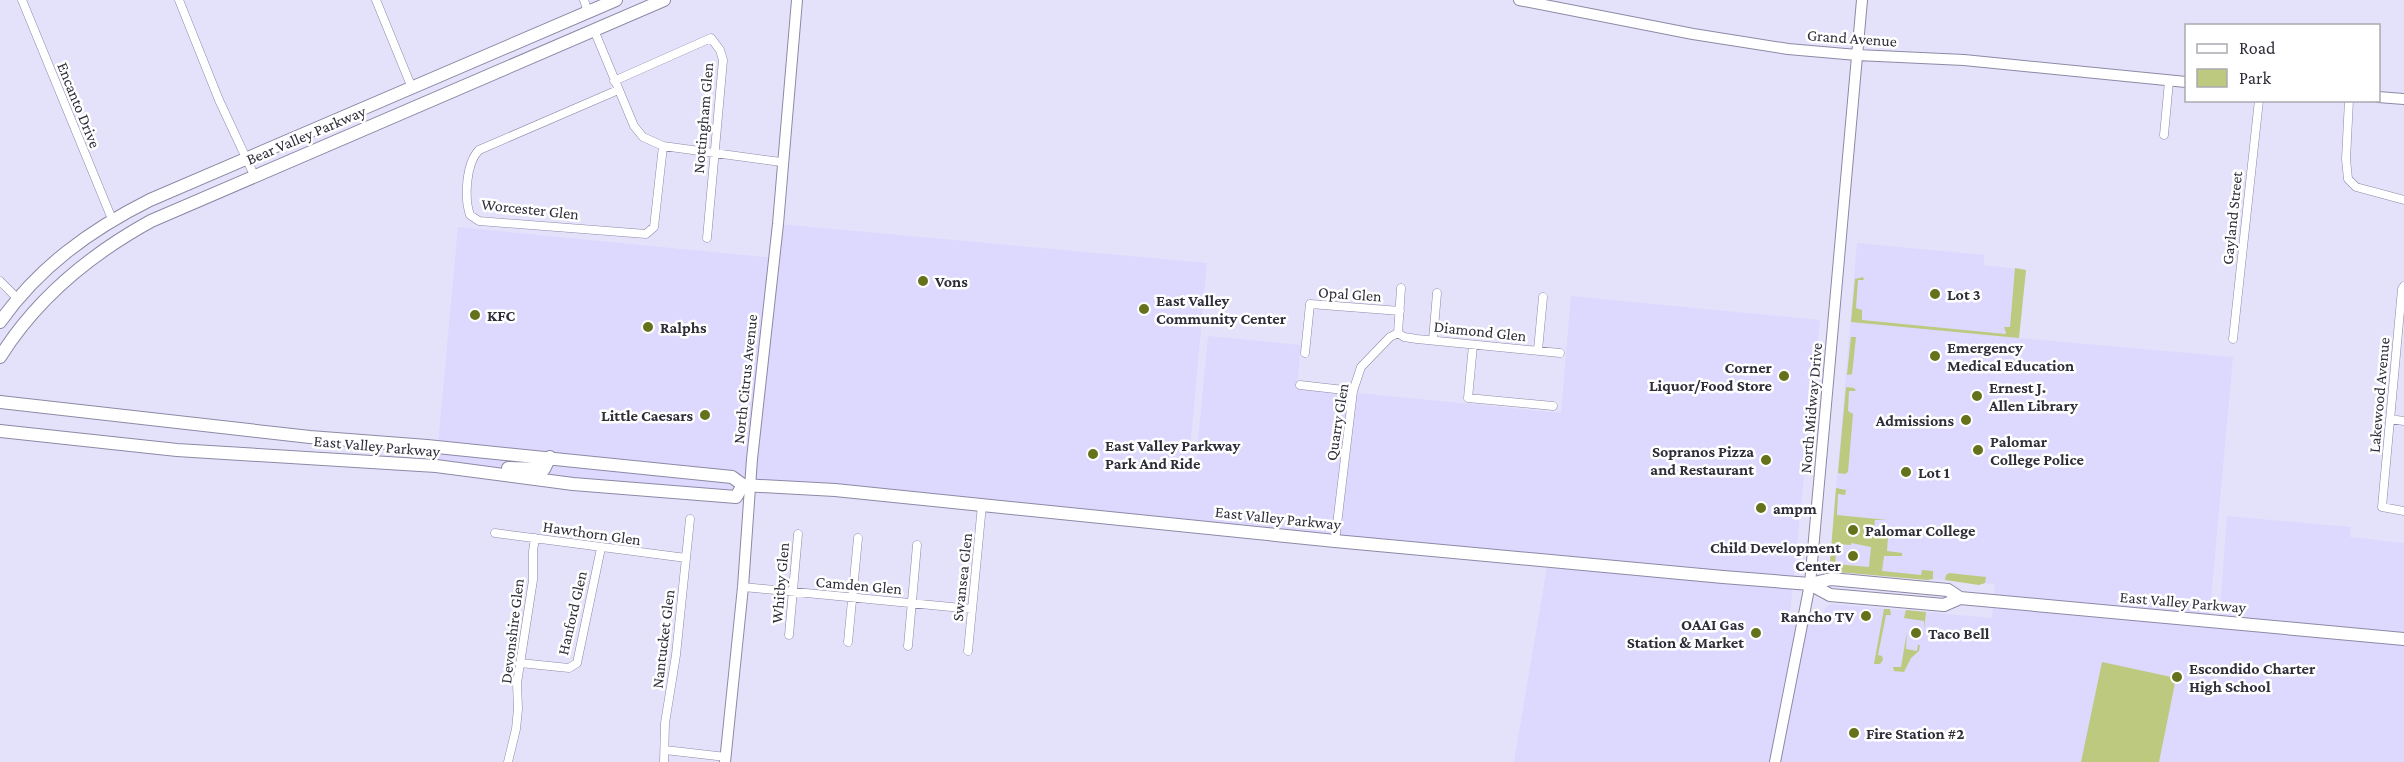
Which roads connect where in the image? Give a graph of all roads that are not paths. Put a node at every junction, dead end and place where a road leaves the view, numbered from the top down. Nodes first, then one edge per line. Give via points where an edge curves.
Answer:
1 (22, 0) edge
2 (179, 0) edge
3 (376, 0) edge
4 (584, 0) edge
5 (616, 0) edge
6 (664, 0) edge
7 (797, 0) edge
8 (1519, 0) edge
9 (1862, 0) edge
10 (1544, 2) edge
11 (588, 12) junction
12 (594, 30) junction
13 (1857, 55) junction
14 (614, 81) junction
15 (2169, 81) junction
16 (2185, 82) edge
17 (411, 88) junction
18 (618, 90) junction
19 (2380, 97) edge
20 (2404, 99) edge
21 (2259, 102) edge
22 (2349, 102) edge
23 (2164, 135) dead end
24 (663, 146) junction
25 (715, 152) junction
26 (246, 158) junction
27 (781, 162) junction
28 (254, 175) junction
29 (2404, 200) edge
30 (112, 219) junction
31 (706, 238) dead end
32 (0, 282) edge
33 (2404, 286) edge
34 (1401, 288) dead end
35 (1437, 292) dead end
36 (1543, 297) dead end
37 (17, 298) junction
38 (1400, 311) junction
39 (0, 322) edge
40 (1398, 333) junction
41 (2233, 339) dead end
42 (2401, 339) edge
43 (1433, 340) junction
44 (1473, 345) junction
45 (1538, 350) junction
46 (1305, 353) dead end
47 (1560, 353) dead end
48 (0, 357) edge
49 (1300, 385) dead end
50 (1353, 391) junction
51 (0, 402) edge
52 (1553, 406) dead end
53 (2390, 419) junction
54 (2404, 421) edge
55 (0, 431) edge
56 (550, 458) junction
57 (493, 473) junction
58 (747, 484) junction
59 (982, 505) junction
60 (2404, 511) edge
61 (690, 519) dead end
62 (495, 534) dead end
63 (798, 534) dead end
64 (535, 538) junction
65 (858, 538) dead end
66 (1335, 541) junction
67 (917, 544) dead end
68 (601, 548) junction
69 (686, 558) junction
70 (1810, 584) junction
71 (743, 587) junction
72 (792, 592) junction
73 (852, 597) junction
74 (912, 603) junction
75 (972, 609) junction
76 (789, 635) dead end
77 (2404, 639) edge
78 (848, 642) dead end
79 (908, 646) dead end
80 (968, 651) dead end
81 (520, 663) junction
82 (665, 750) junction
83 (726, 759) edge
84 (508, 762) edge
85 (664, 762) edge
86 (1775, 762) edge

1 - 30 street, Encanto Drive
2 - 26 street
3 - 17 street
4 - 11 street
5 - 11 main road, Bear Valley Parkway
6 - 12 main road, Bear Valley Parkway
7 - 27 street, North Citrus Avenue
8 - 10 street, Grand Avenue
9 - 13 street, North Midway Drive
10 - 13 street, Grand Avenue via 1699,35
11 - 17 main road, Bear Valley Parkway
12 - 14 street
12 - 28 main road, Bear Valley Parkway
13 - 15 street, Grand Avenue via 2000,63
13 - 70 street, North Midway Drive
14 - 18 street
14 - 25 street, Nottingham Glen via 711,38 723,60
15 - 16 street, Grand Avenue
15 - 23 street
17 - 26 main road, Bear Valley Parkway
18 - 24 street via 634,126 643,137
18 - 24 street, Worcester Glen via 479,150 471,158 466,204 470,216 479,221 646,234 654,226
19 - 20 street
21 - 41 street, Gayland Street
22 - 29 street via 2348,179 2356,187
24 - 25 street
25 - 27 street
25 - 31 street, Nottingham Glen
26 - 28 street
26 - 30 main road, Bear Valley Parkway
27 - 58 street, North Citrus Avenue via 778,224
28 - 48 main road, Bear Valley Parkway via 151,221 105,249 45,299
30 - 37 main road, Bear Valley Parkway via 76,243
32 - 37 street
33 - 42 street, Lakewood Avenue
34 - 38 street
35 - 43 street
36 - 45 street
37 - 39 main road, Bear Valley Parkway
38 - 40 street
38 - 46 street, Opal Glen via 1310,304
40 - 43 street, Diamond Glen
40 - 50 street, Quarry Glen via 1361,366
42 - 53 street, Lakewood Avenue
43 - 44 street, Diamond Glen
44 - 45 street, Diamond Glen
44 - 52 street via 1468,399
45 - 47 street, Diamond Glen
49 - 50 street
50 - 66 street, Quarry Glen
51 - 56 main road, East Valley Parkway via 310,437
53 - 54 street
53 - 60 street, Lakewood Avenue via 2382,507
55 - 57 main road, East Valley Parkway via 177,450
56 - 57 main road via 544,469 507,468
56 - 58 main road, East Valley Parkway via 732,477
57 - 58 main road, East Valley Parkway via 573,484 736,497
58 - 59 main road, East Valley Parkway
58 - 71 street, North Citrus Avenue
59 - 66 main road, East Valley Parkway
59 - 75 street, Swansea Glen
61 - 69 street, Nantucket Glen
62 - 64 street, Hawthorn Glen
63 - 72 street, Whitby Glen
64 - 68 street, Hawthorn Glen
64 - 81 street, Devonshire Glen via 533,580
65 - 73 street
66 - 70 main road, East Valley Parkway
67 - 74 street
68 - 69 street, Hawthorn Glen
68 - 81 street, Hanford Glen via 577,663 568,668
69 - 82 street, Nantucket Glen
70 - 77 main road, East Valley Parkway via 1830,595 1900,602 1944,605 1960,598
70 - 86 street, North Midway Drive
71 - 72 street, Camden Glen
71 - 83 street, North Citrus Avenue
72 - 73 street, Camden Glen
72 - 76 street, Whitby Glen
73 - 74 street, Camden Glen
73 - 78 street
74 - 75 street, Camden Glen
74 - 79 street
75 - 80 street, Swansea Glen
81 - 84 street, Devonshire Glen via 516,729
82 - 83 street
82 - 85 street, Nantucket Glen

